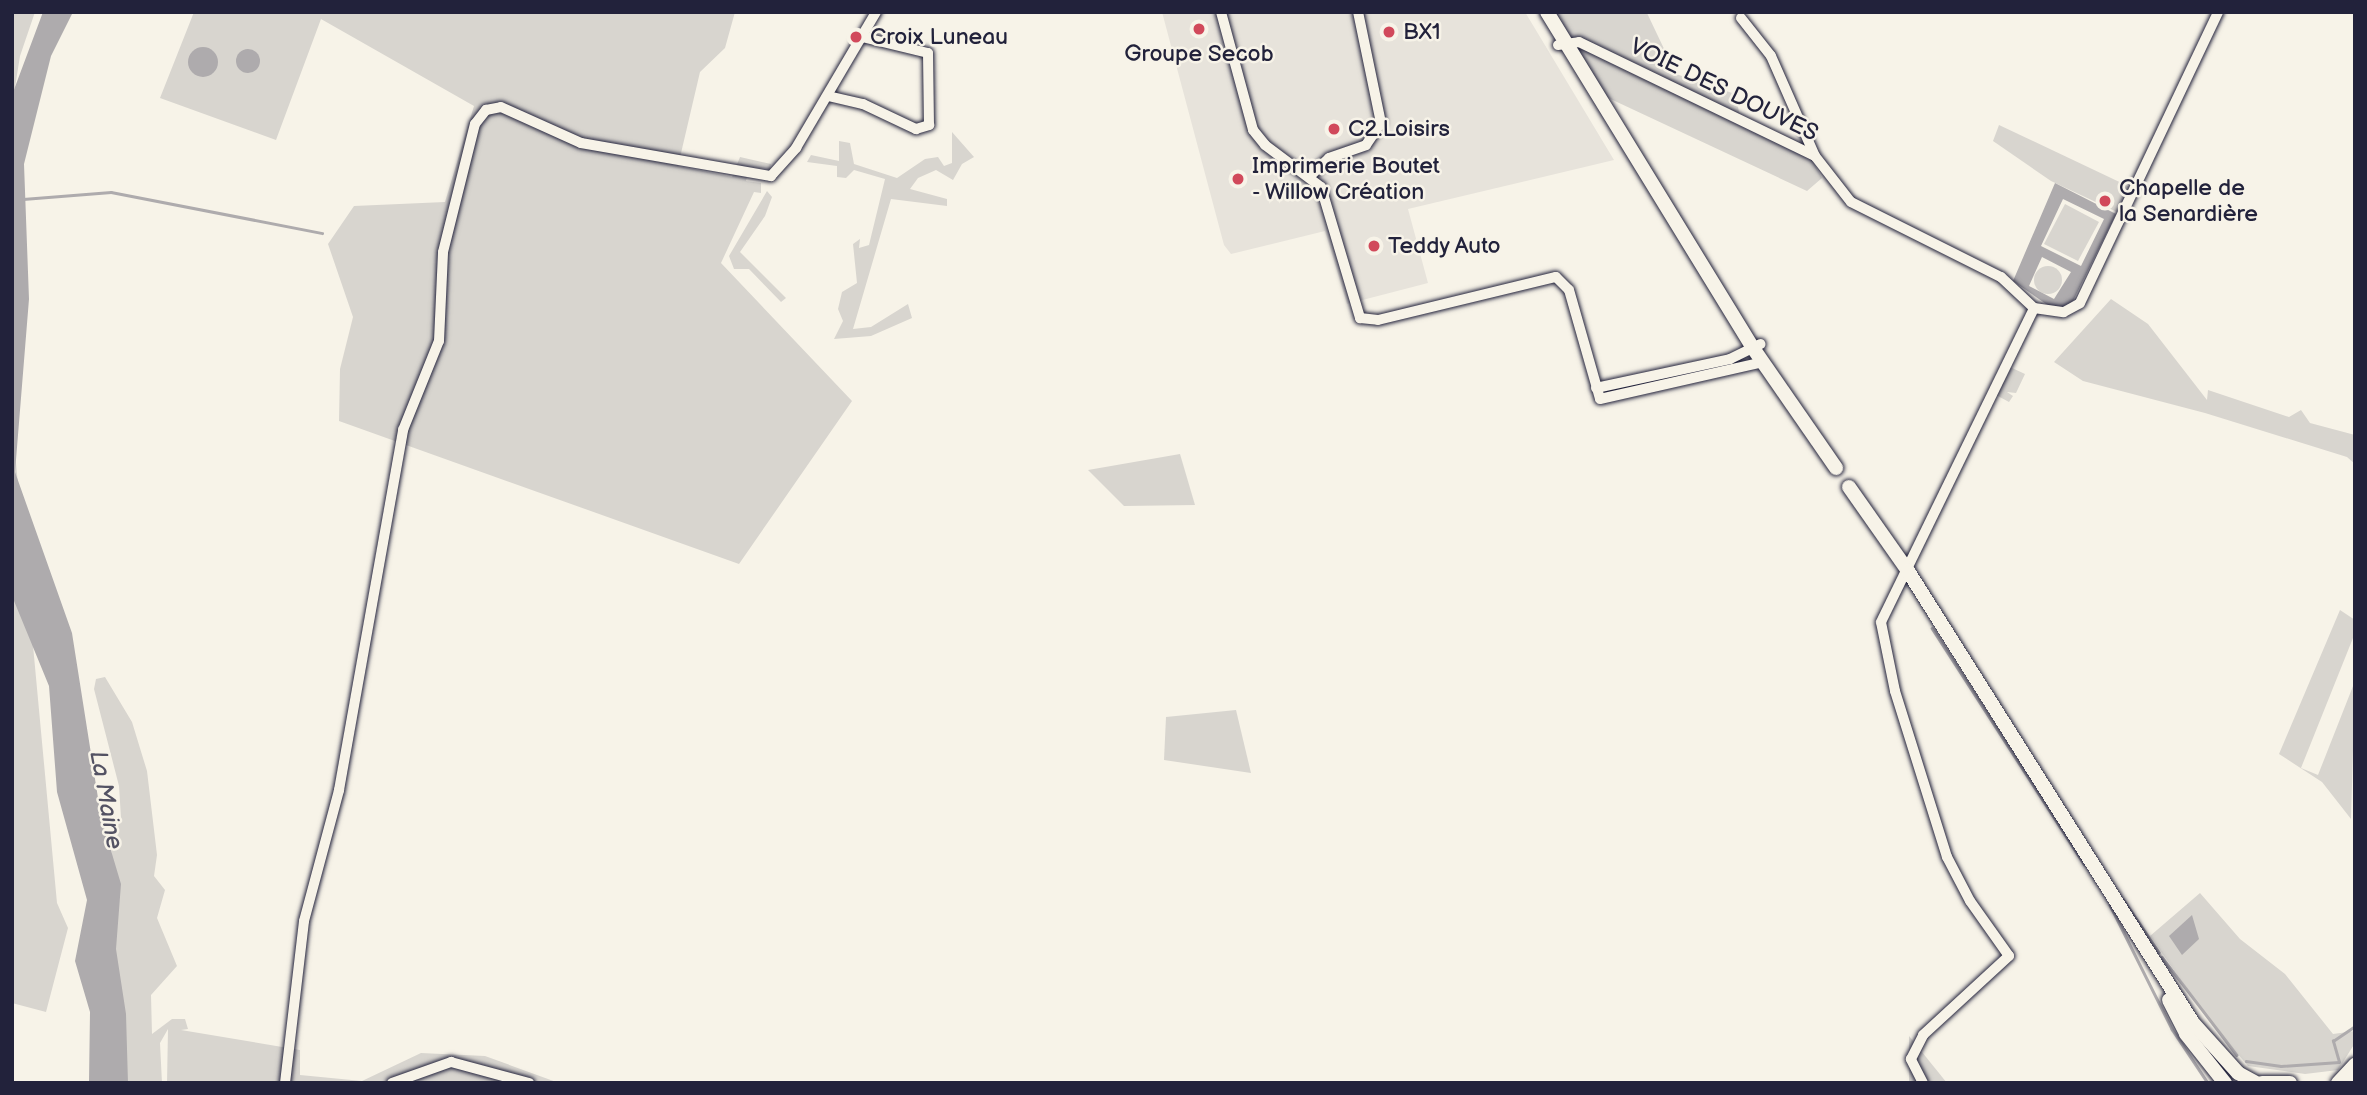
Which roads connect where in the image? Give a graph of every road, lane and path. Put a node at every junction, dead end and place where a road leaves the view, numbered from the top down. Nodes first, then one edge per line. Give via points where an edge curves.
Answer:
1 (876, 12) edge
2 (1221, 12) edge
3 (1358, 12) edge
4 (1538, 12) edge
5 (1547, 12) edge
6 (2218, 12) edge
7 (1741, 18) dead end
8 (862, 37) junction
9 (1562, 43) junction
10 (828, 96) junction
11 (1815, 156) junction
12 (1311, 175) junction
13 (2034, 308) junction
14 (1757, 346) junction
15 (1763, 362) junction
16 (1595, 388) junction
17 (1836, 468) junction
18 (1907, 574) junction
19 (2145, 944) junction
20 (2355, 1065) edge
21 (285, 1083) edge
22 (392, 1083) edge
23 (529, 1083) edge
24 (1923, 1083) edge
25 (2225, 1083) edge
26 (2256, 1083) edge
27 (2262, 1083) edge
28 (2290, 1083) edge
29 (2338, 1083) edge

1 - 8 street
2 - 12 street via 1258,139
3 - 12 street via 1381,123 1366,145 1329,158
4 - 9 main road
5 - 9 main road
6 - 13 street via 2080,303 2064,312
7 - 11 street via 1771,57
8 - 10 street
8 - 10 street via 928,54 929,125 916,129 863,104
9 - 11 street, VOIE DES DOUVES via 1579,42
9 - 14 main road
10 - 21 street via 788,159 764,177 582,144 501,107 486,110 475,124 443,252 439,341 403,430 339,790 304,921
11 - 13 street, VOIE DES DOUVES via 1852,202 2001,277
12 - 16 street via 1324,195 1360,318 1378,320 1556,278 1569,290
13 - 18 street
14 - 15 main road
14 - 16 street via 1730,359
14 - 17 main road
15 - 16 street via 1609,400 1600,399
15 - 17 main road
17 - 18 main road
18 - 19 main road
18 - 24 street via 1881,622 1895,691 1947,857 1969,901 2009,956 1923,1035 1911,1059
19 - 25 main road via 2179,1021
19 - 26 main road via 2193,1023 2232,1067
20 - 29 main road
22 - 23 street via 451,1062
27 - 28 main road

